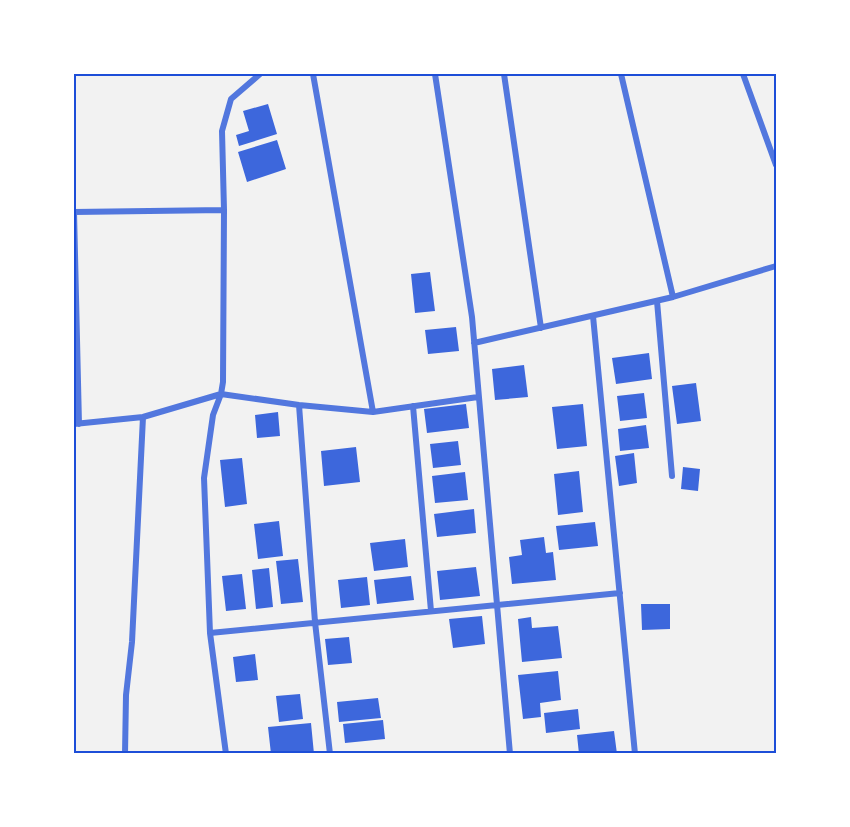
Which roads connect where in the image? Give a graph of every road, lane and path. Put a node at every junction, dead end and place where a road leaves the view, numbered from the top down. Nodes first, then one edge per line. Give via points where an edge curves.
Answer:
1 (261, 74) edge
2 (313, 74) edge
3 (435, 74) edge
4 (504, 74) edge
5 (621, 74) edge
6 (744, 74) edge
7 (777, 165) edge
8 (224, 210) junction
9 (74, 212) edge
10 (777, 266) edge
11 (674, 297) junction
12 (657, 301) junction
13 (593, 316) junction
14 (75, 327) edge
15 (541, 328) junction
16 (474, 343) junction
17 (221, 394) junction
18 (478, 398) junction
19 (298, 405) junction
20 (413, 406) junction
21 (373, 412) junction
22 (143, 417) junction
23 (76, 424) edge
24 (672, 476) dead end
25 (620, 593) junction
26 (498, 604) junction
27 (431, 611) junction
28 (315, 622) junction
29 (210, 633) junction
30 (125, 753) edge
31 (226, 753) edge
32 (330, 753) edge
33 (502, 753) edge
34 (510, 753) edge
35 (635, 753) edge

1 - 8 street via 231,99 222,131
2 - 21 street
3 - 16 street
4 - 15 street
5 - 11 street
6 - 7 street
8 - 9 street
8 - 17 street
9 - 14 street
10 - 11 street
11 - 12 street
12 - 13 street
12 - 24 street
13 - 15 street
13 - 25 street
14 - 23 street
15 - 16 street
16 - 18 street
17 - 19 street
17 - 22 street
17 - 29 street via 213,415 204,478
18 - 20 street
18 - 26 street
19 - 21 street
19 - 28 street
20 - 21 street
20 - 27 street
22 - 23 street
22 - 30 street
25 - 26 street
25 - 35 street
26 - 27 street
26 - 34 street
27 - 28 street
28 - 29 street
28 - 32 street
29 - 31 street
33 - 34 street

